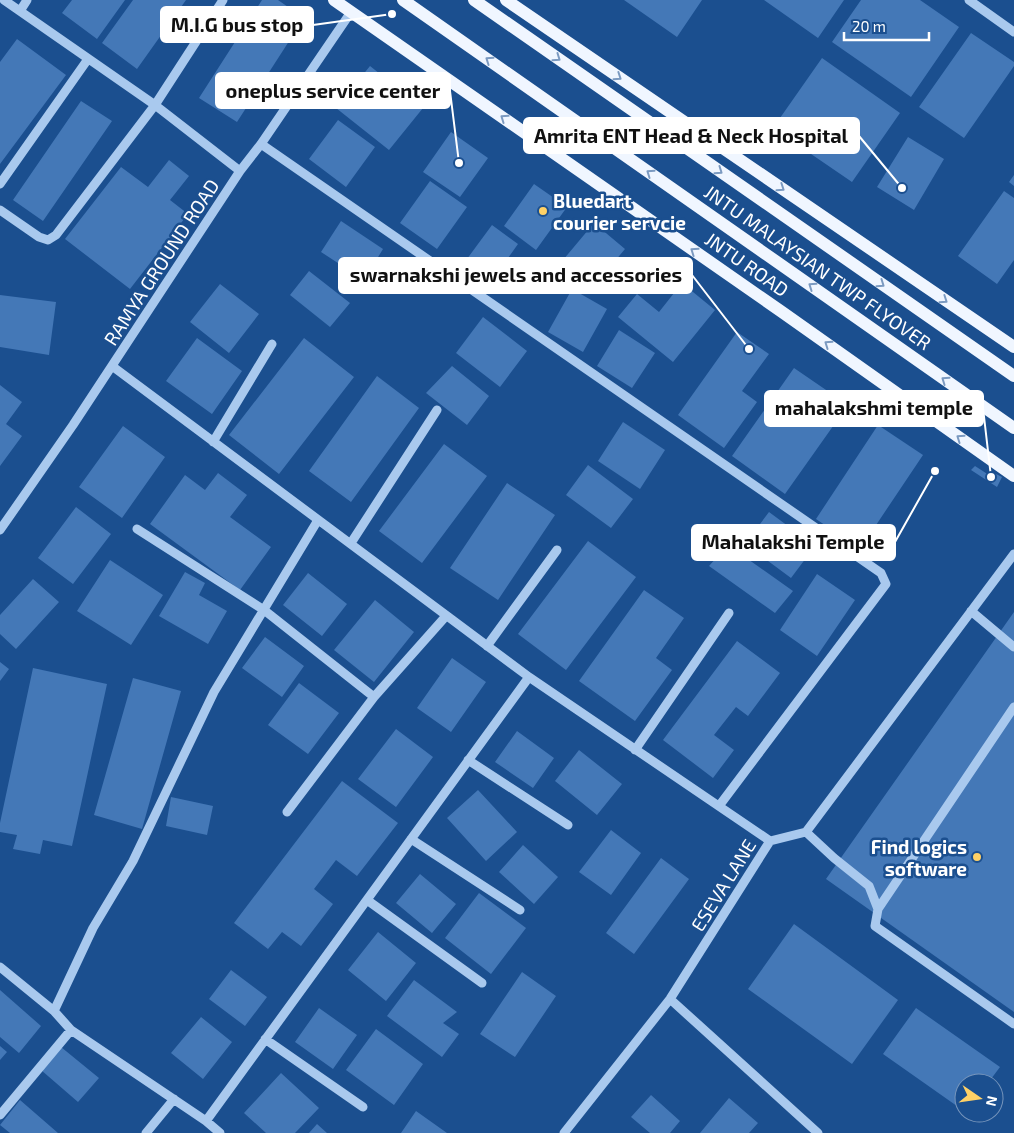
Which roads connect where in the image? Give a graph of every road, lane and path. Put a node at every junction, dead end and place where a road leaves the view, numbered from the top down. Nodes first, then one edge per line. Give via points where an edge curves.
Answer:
1 (4, 0) edge
2 (27, 0) edge
3 (223, 0) edge
4 (334, 0) edge
5 (403, 0) edge
6 (474, 0) edge
7 (506, 0) edge
8 (969, 0) edge
9 (20, 11) junction
10 (351, 12) junction
11 (1014, 32) edge
12 (88, 59) junction
13 (155, 105) junction
14 (261, 144) junction
15 (240, 171) junction
16 (0, 184) edge
17 (0, 210) edge
18 (272, 344) dead end
19 (1014, 347) edge
20 (112, 366) junction
21 (1014, 376) edge
22 (437, 410) dead end
23 (1014, 428) edge
24 (213, 442) junction
25 (1014, 476) edge
26 (318, 520) junction
27 (137, 529) dead end
28 (0, 530) edge
29 (352, 543) junction
30 (557, 550) dead end
31 (1014, 554) edge
32 (264, 610) junction
33 (971, 611) junction
34 (729, 613) dead end
35 (446, 616) junction
36 (488, 646) junction
37 (1014, 647) edge
38 (529, 677) junction
39 (374, 697) junction
40 (1014, 707) edge
41 (635, 750) junction
42 (468, 760) junction
43 (718, 806) junction
44 (287, 812) dead end
45 (568, 825) dead end
46 (806, 832) junction
47 (411, 839) junction
48 (770, 841) junction
49 (367, 900) junction
50 (878, 909) junction
51 (520, 910) dead end
52 (0, 967) edge
53 (482, 983) dead end
54 (670, 999) junction
55 (54, 1011) junction
56 (1014, 1024) edge
57 (71, 1030) junction
58 (266, 1039) junction
59 (174, 1099) junction
60 (363, 1107) dead end
61 (0, 1114) edge
62 (206, 1121) junction
63 (146, 1133) edge
64 (220, 1133) edge
65 (564, 1133) edge
66 (818, 1133) edge

1 - 9 street
2 - 9 street
3 - 13 street
4 - 10 main road, JNTU ROAD
23 -> 5 main road, JNTU MALAYSIAN TWP FLYOVER
6 -> 21 main road, JNTU MALAYSIAN TWP FLYOVER
7 -> 19 main road
8 - 11 street
9 - 12 street
10 - 14 street, RAMYA GROUND ROAD
25 -> 10 main road, JNTU ROAD
12 - 13 street
12 - 16 street
13 - 15 street
13 - 17 street via 56,235 48,240 39,237
14 - 15 street, RAMYA GROUND ROAD
14 - 43 street via 881,573 886,584
15 - 20 street, RAMYA GROUND ROAD
18 - 24 street
20 - 24 street
20 - 28 street, RAMYA GROUND ROAD
22 - 29 street
24 - 26 street
26 - 29 street
26 - 32 street
27 - 32 street
29 - 35 street
30 - 36 street
31 - 33 street
32 - 39 street
32 - 55 street via 214,692 133,861 93,928
33 - 37 street
33 - 46 street
34 - 41 street
35 - 36 street
35 - 39 street
36 - 38 street
38 - 41 street
38 - 42 street
39 - 44 street
40 - 50 street
41 - 43 street
42 - 45 street
42 - 47 street
43 - 48 street
46 - 48 street, ESEVA LANE
46 - 50 street via 869,886
47 - 49 street
47 - 51 street
48 - 54 street, ESEVA LANE
49 - 53 street
49 - 58 street
50 - 56 street via 875,926
52 - 55 street
54 - 65 street, ESEVA LANE
54 - 66 street
55 - 57 street
57 - 59 street
57 - 61 street
58 - 60 street
58 - 62 street
59 - 62 street
59 - 63 street
62 - 64 street

